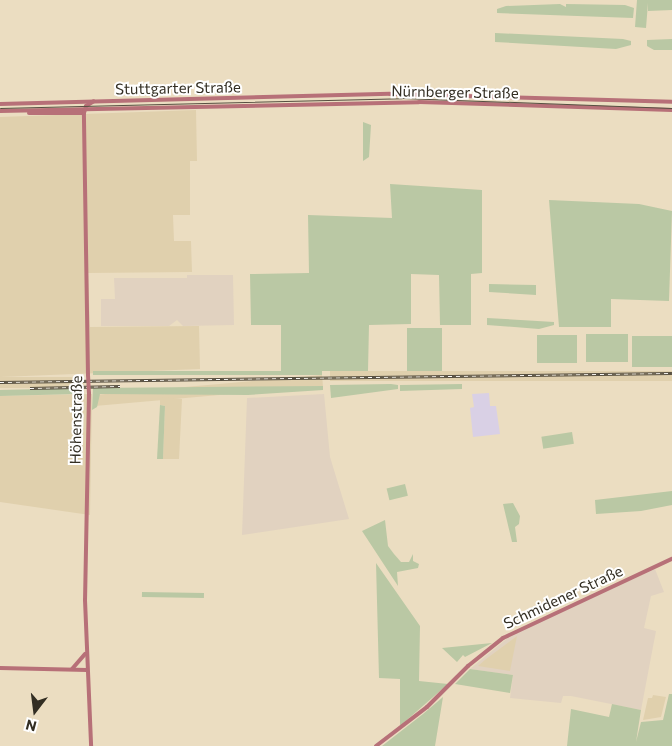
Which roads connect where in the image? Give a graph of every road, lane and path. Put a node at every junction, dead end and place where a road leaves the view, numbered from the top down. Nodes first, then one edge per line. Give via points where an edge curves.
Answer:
1 (356, 94) joint
2 (369, 94) junction
3 (381, 94) junction
4 (96, 100) junction
5 (76, 101) junction
6 (362, 102) junction
7 (373, 102) junction
8 (672, 102) edge
9 (0, 104) edge
10 (237, 105) joint
11 (672, 110) edge
12 (0, 111) edge
13 (84, 111) junction
14 (672, 559) edge
15 (86, 652) junction
16 (0, 668) edge
17 (73, 668) junction
18 (87, 670) junction
19 (91, 746) edge
20 (376, 746) edge

1 - 2 main road, Nürnberger Straße
1 - 4 main road, Stuttgarter Straße
2 - 3 main road, Nürnberger Straße
2 - 6 main road
3 - 7 main road
3 - 8 main road, Nürnberger Straße
4 - 5 main road, Stuttgarter Straße
4 - 13 main road
5 - 9 main road, Stuttgarter Straße
5 - 13 main road
6 - 7 main road, Nürnberger Straße
6 - 10 main road, Nürnberger Straße
7 - 11 main road, Nürnberger Straße
10 - 13 main road, Stuttgarter Straße
12 - 13 main road, Stuttgarter Straße
13 - 15 main road, Höhenstraße, bridge via 89,393 84,540
14 - 20 main road, Schmidener Straße via 511,633 468,666 428,707
15 - 17 main road
15 - 18 main road, Höhenstraße
16 - 17 main road
17 - 18 main road
18 - 19 main road, Höhenstraße

